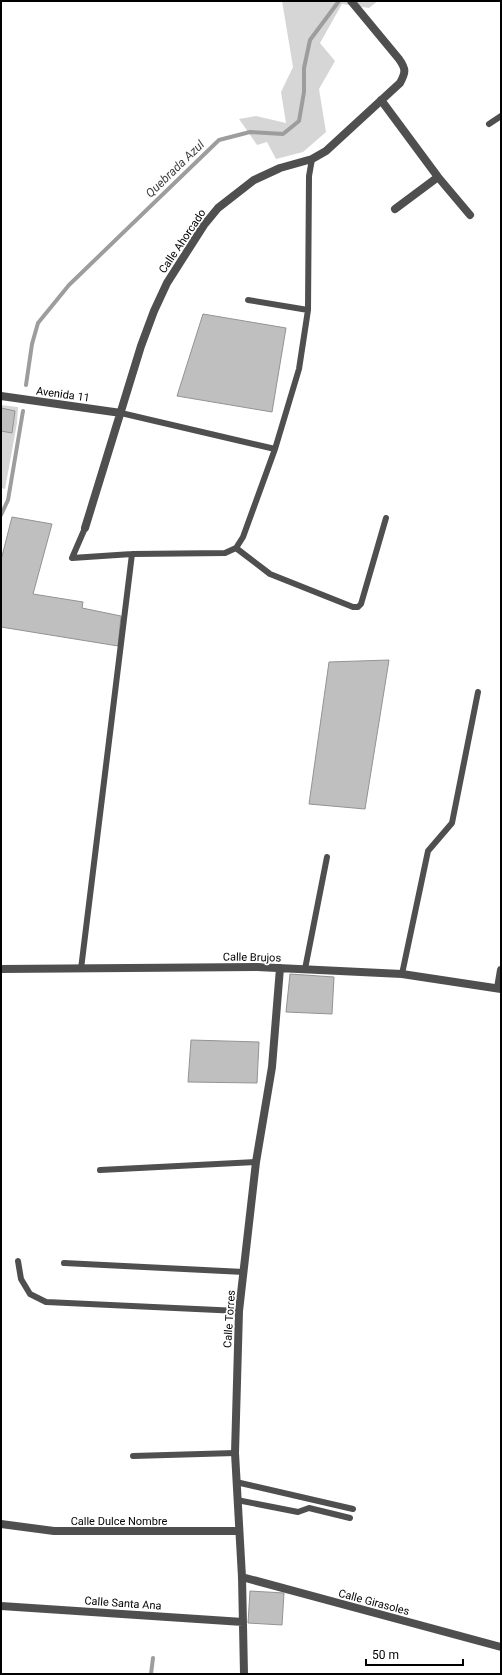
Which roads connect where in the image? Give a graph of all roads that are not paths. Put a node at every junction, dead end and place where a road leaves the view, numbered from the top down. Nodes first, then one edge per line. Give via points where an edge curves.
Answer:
1 (351, 1) edge
2 (381, 100) junction
3 (501, 116) edge
4 (489, 124) dead end
5 (312, 158) junction
6 (438, 177) junction
7 (395, 209) dead end
8 (470, 215) dead end
9 (248, 300) dead end
10 (308, 310) junction
11 (1, 396) edge
12 (121, 413) junction
13 (275, 449) junction
14 (386, 518) dead end
15 (85, 528) joint
16 (236, 548) junction
17 (132, 554) junction
18 (478, 692) dead end
19 (327, 857) dead end
20 (280, 968) junction
21 (1, 969) edge
22 (81, 969) junction
23 (305, 969) junction
24 (501, 970) edge
25 (402, 974) junction
26 (500, 989) edge
27 (256, 1162) junction
28 (100, 1170) dead end
29 (18, 1260) dead end
30 (64, 1263) dead end
31 (244, 1272) junction
32 (239, 1311) junction
33 (235, 1453) junction
34 (133, 1456) dead end
35 (236, 1482) junction
36 (237, 1500) junction
37 (353, 1510) dead end
38 (350, 1518) dead end
39 (1, 1524) edge
40 (238, 1531) junction
41 (242, 1577) junction
42 (1, 1606) edge
43 (243, 1622) junction
44 (501, 1647) edge
45 (244, 1674) edge

1 - 2 street, Calle Ahorcado via 404,66 405,74 400,83
2 - 5 street, Calle Ahorcado via 338,142
2 - 6 street
3 - 4 lane
5 - 10 lane via 309,176
5 - 12 street, Calle Ahorcado via 254,180 218,208 204,225 167,283 154,311
6 - 7 street
6 - 8 street
9 - 10 lane
10 - 13 lane via 299,369
11 - 12 street, Avenida 11
12 - 13 lane
12 - 15 street, Calle Ahorcado
13 - 16 lane via 243,537
14 - 16 lane via 358,607 270,574
15 - 17 lane via 72,558
16 - 17 lane via 225,553
17 - 22 lane
18 - 25 lane via 452,824 428,851
19 - 23 lane
20 - 22 street, Calle Brujos
20 - 23 street, Calle Brujos
20 - 27 street, Calle Torres via 272,1067
21 - 22 street, Calle Brujos
23 - 25 street, Calle Brujos
24 - 26 street
25 - 26 street, Calle Brujos
27 - 28 lane
27 - 31 street, Calle Torres
29 - 32 lane via 21,1279 30,1294 46,1302
30 - 31 lane
31 - 32 street, Calle Torres
32 - 33 street, Calle Torres
33 - 34 lane
33 - 35 street, Calle Torres
35 - 36 street, Calle Torres
35 - 37 lane
36 - 38 lane via 298,1512 309,1508
36 - 40 street, Calle Torres
39 - 40 street, Calle Dulce Nombre via 54,1532
40 - 41 street, Calle Torres
41 - 43 street, Calle Torres
41 - 44 street, Calle Girasoles
42 - 43 street, Calle Santa Ana
43 - 45 street, Calle Torres

